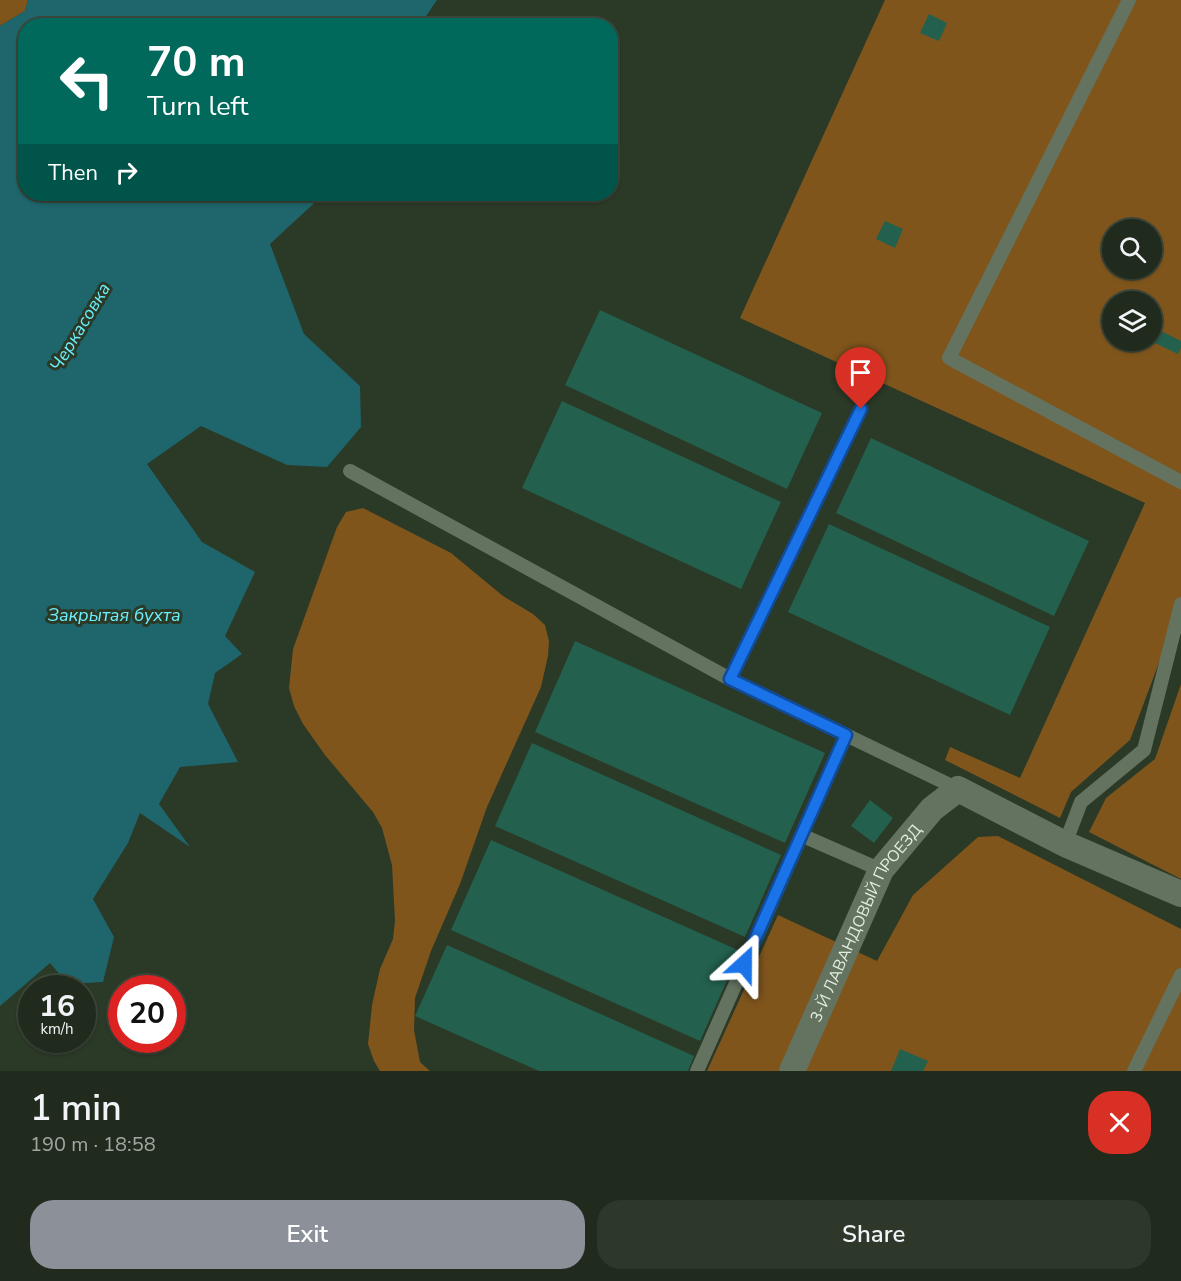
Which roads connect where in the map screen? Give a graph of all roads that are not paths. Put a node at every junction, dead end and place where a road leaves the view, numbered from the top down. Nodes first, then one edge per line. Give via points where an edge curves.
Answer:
1 (1129, 0) edge
2 (861, 409) dead end
3 (350, 471) dead end
4 (1181, 482) edge
5 (1181, 604) edge
6 (730, 679) junction
7 (846, 735) junction
8 (958, 789) junction
9 (801, 835) junction
10 (1065, 844) junction
11 (881, 870) junction
12 (1181, 894) edge
13 (1181, 975) edge
14 (697, 1071) edge
15 (792, 1071) edge
16 (1134, 1071) edge

1 - 4 lane via 949,358
2 - 6 lane
3 - 6 lane
5 - 10 lane via 1144,750 1082,802
6 - 7 lane
7 - 8 lane
7 - 9 lane
8 - 10 street
8 - 11 street, 3-Й ЛАВАНДОВЫЙ ПРОЕЗД via 932,809
9 - 11 lane
9 - 14 lane
10 - 12 street
11 - 15 street, 3-Й ЛАВАНДОВЫЙ ПРОЕЗД
13 - 16 lane

